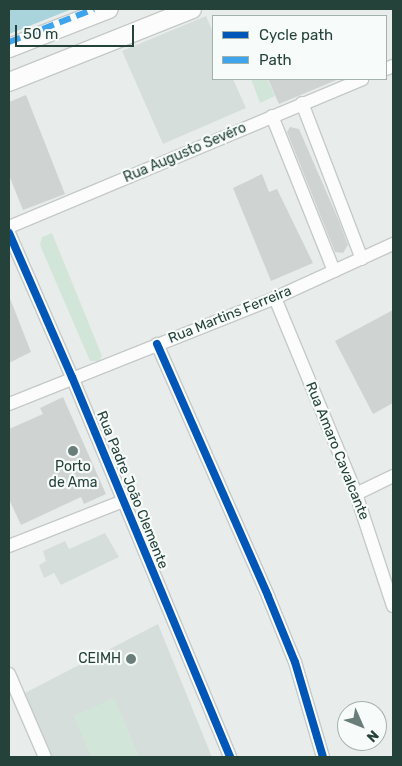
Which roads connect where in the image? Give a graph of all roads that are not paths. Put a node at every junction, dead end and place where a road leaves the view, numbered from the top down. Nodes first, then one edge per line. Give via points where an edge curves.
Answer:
1 (94, 9) edge
2 (109, 9) edge
3 (192, 9) edge
4 (9, 42) edge
5 (9, 48) edge
6 (360, 80) edge
7 (9, 82) edge
8 (302, 103) junction
9 (272, 116) junction
10 (9, 227) edge
11 (9, 234) edge
12 (393, 244) edge
13 (362, 259) junction
14 (334, 272) junction
15 (275, 298) junction
16 (157, 344) junction
17 (72, 377) junction
18 (9, 404) edge
19 (393, 476) edge
20 (356, 494) junction
21 (123, 501) junction
22 (9, 546) edge
23 (393, 605) edge
24 (9, 674) edge
25 (45, 757) edge
26 (230, 757) edge
27 (323, 757) edge

1 - 4 street
2 - 5 street
3 - 7 street
6 - 8 street, Rua Augusto Sevéro
8 - 9 street, Rua Augusto Sevéro
8 - 13 street
9 - 10 street, Rua Augusto Sevéro
9 - 14 street
11 - 17 street, Rua Padre João Clemente
12 - 13 street, Rua Martins Ferreira
13 - 14 street, Rua Martins Ferreira
14 - 15 street, Rua Martins Ferreira
15 - 16 street, Rua Martins Ferreira
15 - 20 street, Rua Amaro Cavalcante
16 - 17 street, Rua Martins Ferreira
16 - 27 street via 295,662
17 - 18 street, Rua Martins Ferreira
17 - 21 street, Rua Padre João Clemente
19 - 20 street
20 - 23 street, Rua Amaro Cavalcante
21 - 22 street
21 - 26 street, Rua Padre João Clemente
24 - 25 street

